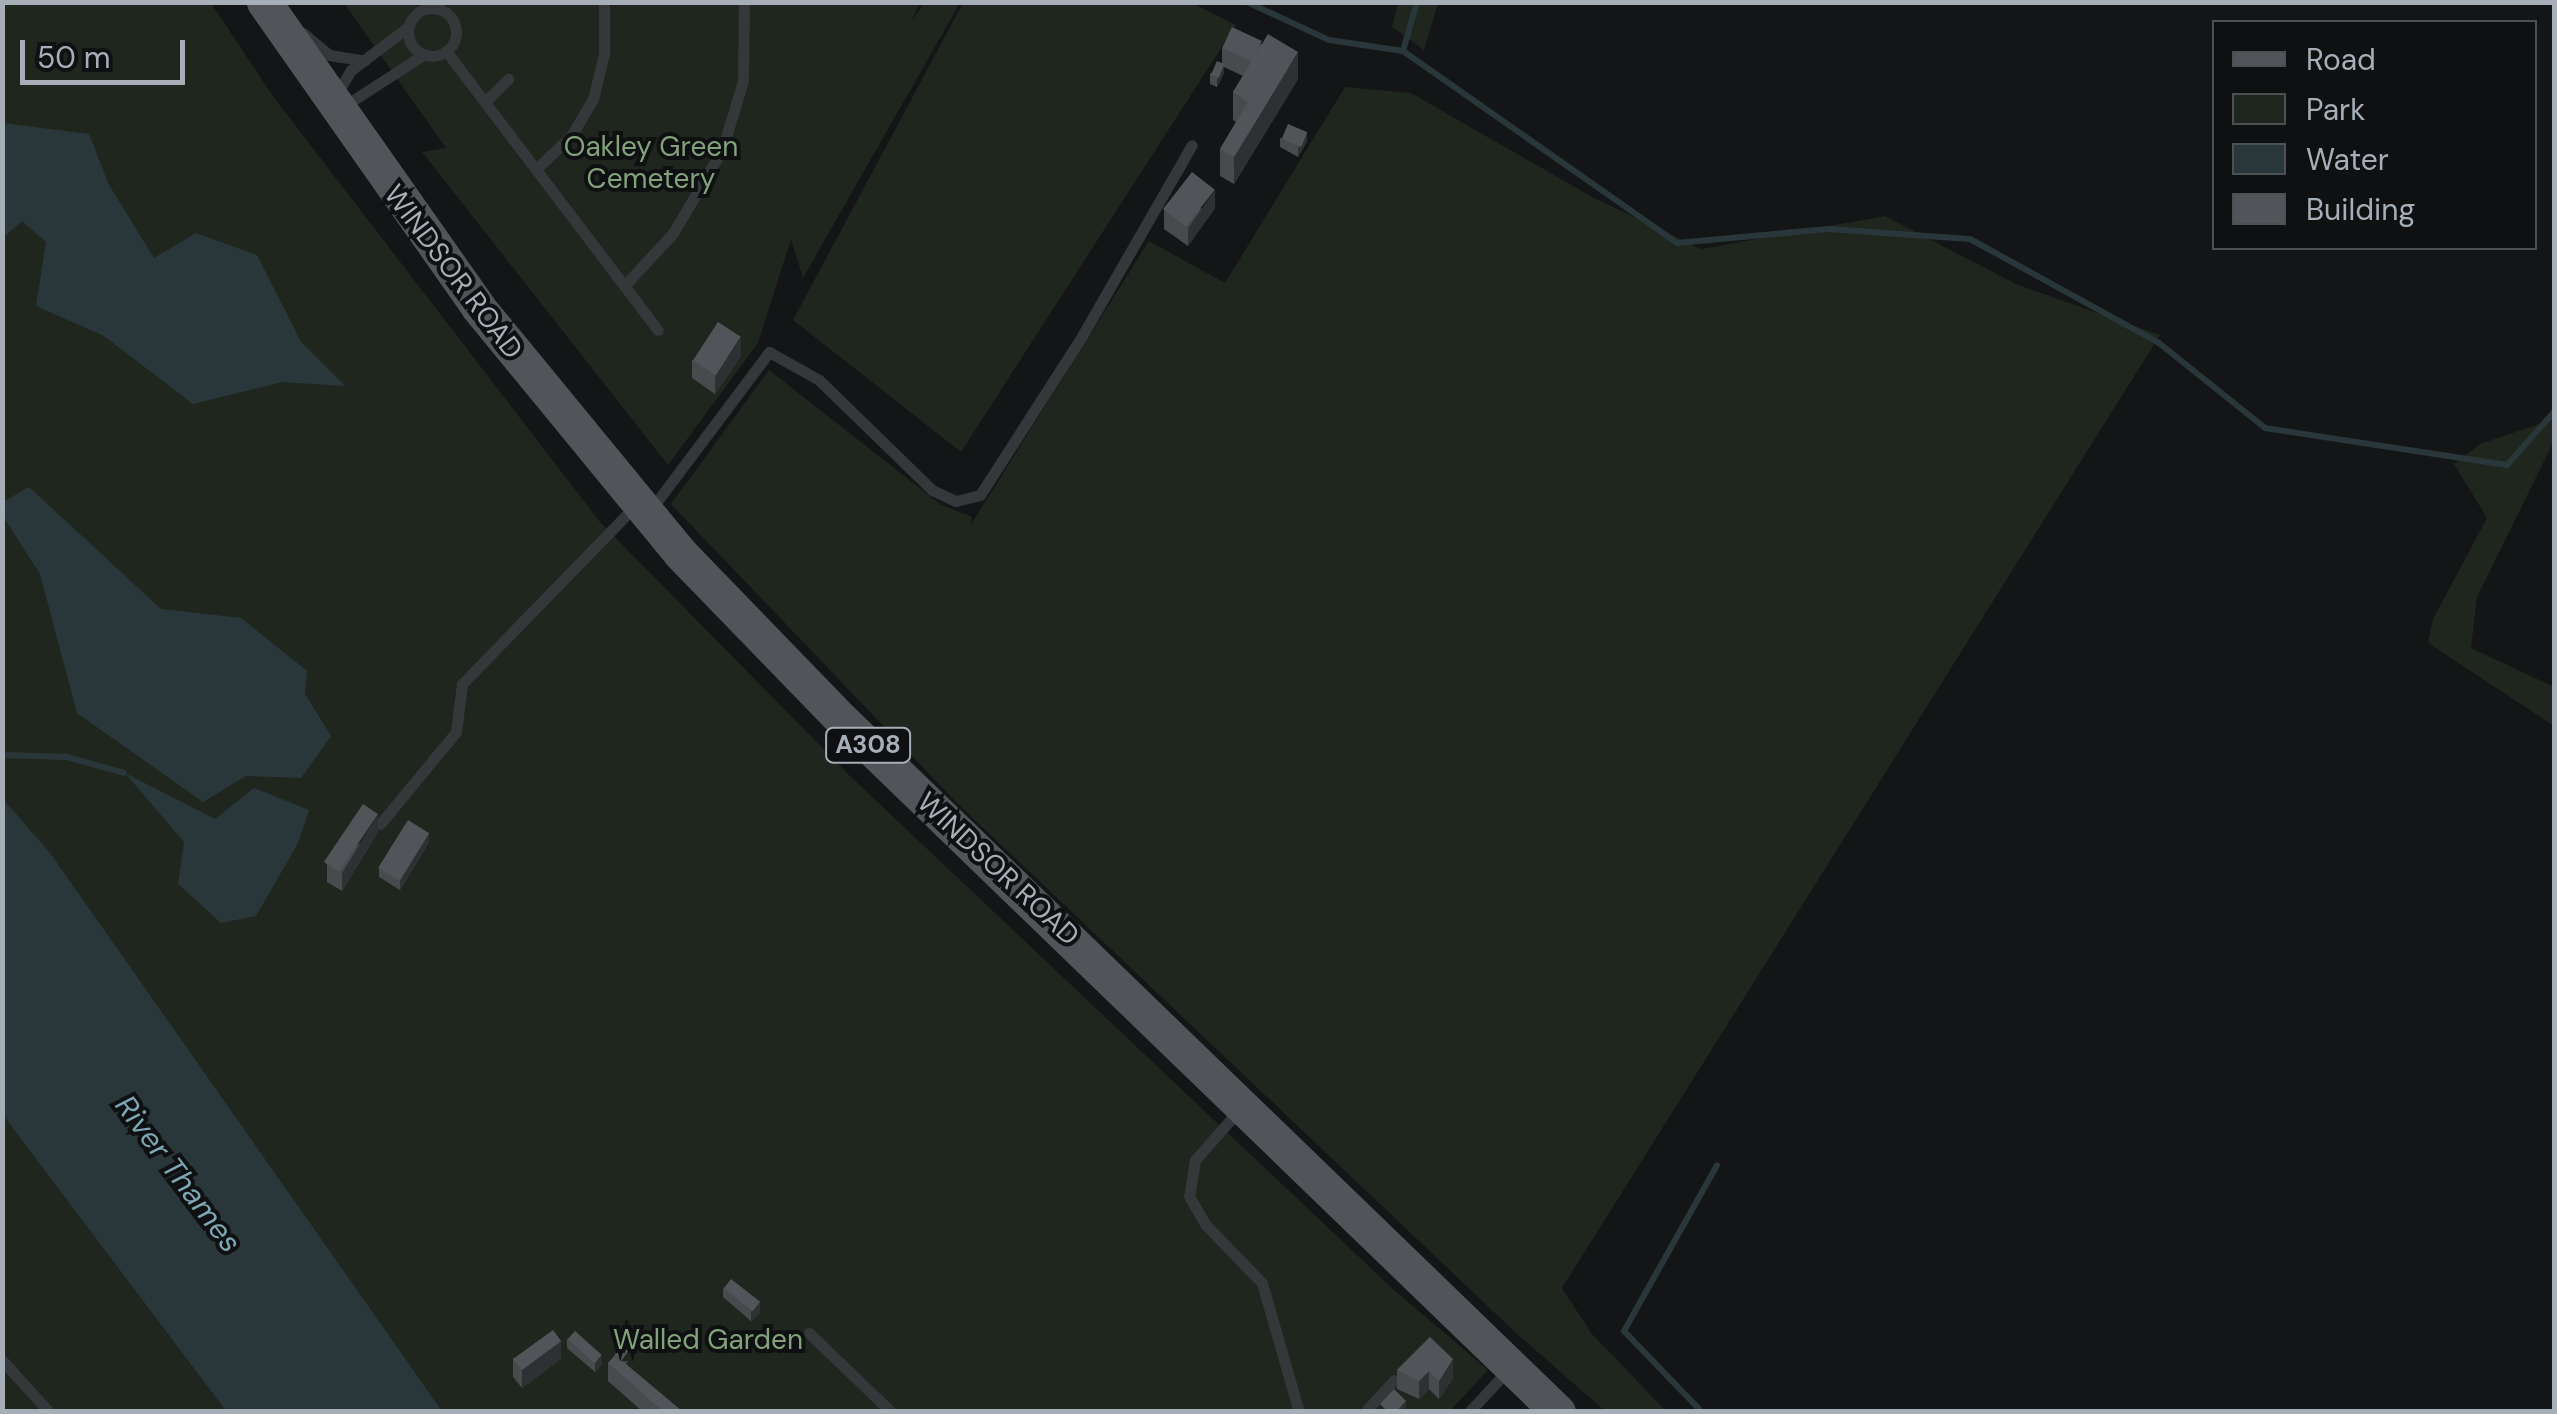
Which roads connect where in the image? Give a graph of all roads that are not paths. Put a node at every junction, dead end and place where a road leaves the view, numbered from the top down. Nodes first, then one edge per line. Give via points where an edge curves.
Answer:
1 (267, 2) edge
2 (604, 2) edge
3 (744, 2) edge
4 (433, 5) edge
5 (413, 8) edge
6 (407, 28) junction
7 (446, 52) junction
8 (423, 55) junction
9 (364, 60) junction
10 (508, 78) dead end
11 (485, 102) junction
12 (332, 106) junction
13 (1192, 146) dead end
14 (536, 168) junction
15 (624, 286) junction
16 (658, 330) dead end
17 (642, 510) junction
18 (380, 824) edge
19 (1245, 1103) junction
20 (810, 1333) dead end
21 (2, 1360) edge
22 (1511, 1367) junction
23 (1394, 1380) edge
24 (49, 1412) edge
25 (891, 1412) edge
26 (1299, 1412) edge
27 (1364, 1412) edge
28 (1469, 1412) edge
29 (1558, 1412) edge

1 - 9 lane via 329,55
1 - 12 main road, WINDSOR ROAD / A308
2 - 14 lane via 604,54 592,99 571,136
3 - 15 lane via 743,80 722,150 673,233
4 - 5 lane
4 - 7 lane via 455,24
5 - 6 lane
6 - 8 lane via 410,44
6 - 9 lane
7 - 8 lane
7 - 11 lane
8 - 12 lane via 396,68 363,98
9 - 12 lane via 344,78
10 - 11 lane
11 - 14 lane
12 - 17 main road, WINDSOR ROAD / A308 via 520,362
13 - 17 lane via 980,494 956,501 932,490 819,380 769,352
14 - 15 lane
15 - 16 lane
17 - 18 lane via 462,684 456,732
17 - 19 main road, WINDSOR ROAD / A308 via 841,719
19 - 22 main road, WINDSOR ROAD / A308
19 - 26 lane via 1195,1160 1189,1196 1206,1226 1262,1283
20 - 25 lane
21 - 24 lane
22 - 28 lane
22 - 29 main road, WINDSOR ROAD / A308
23 - 27 lane

